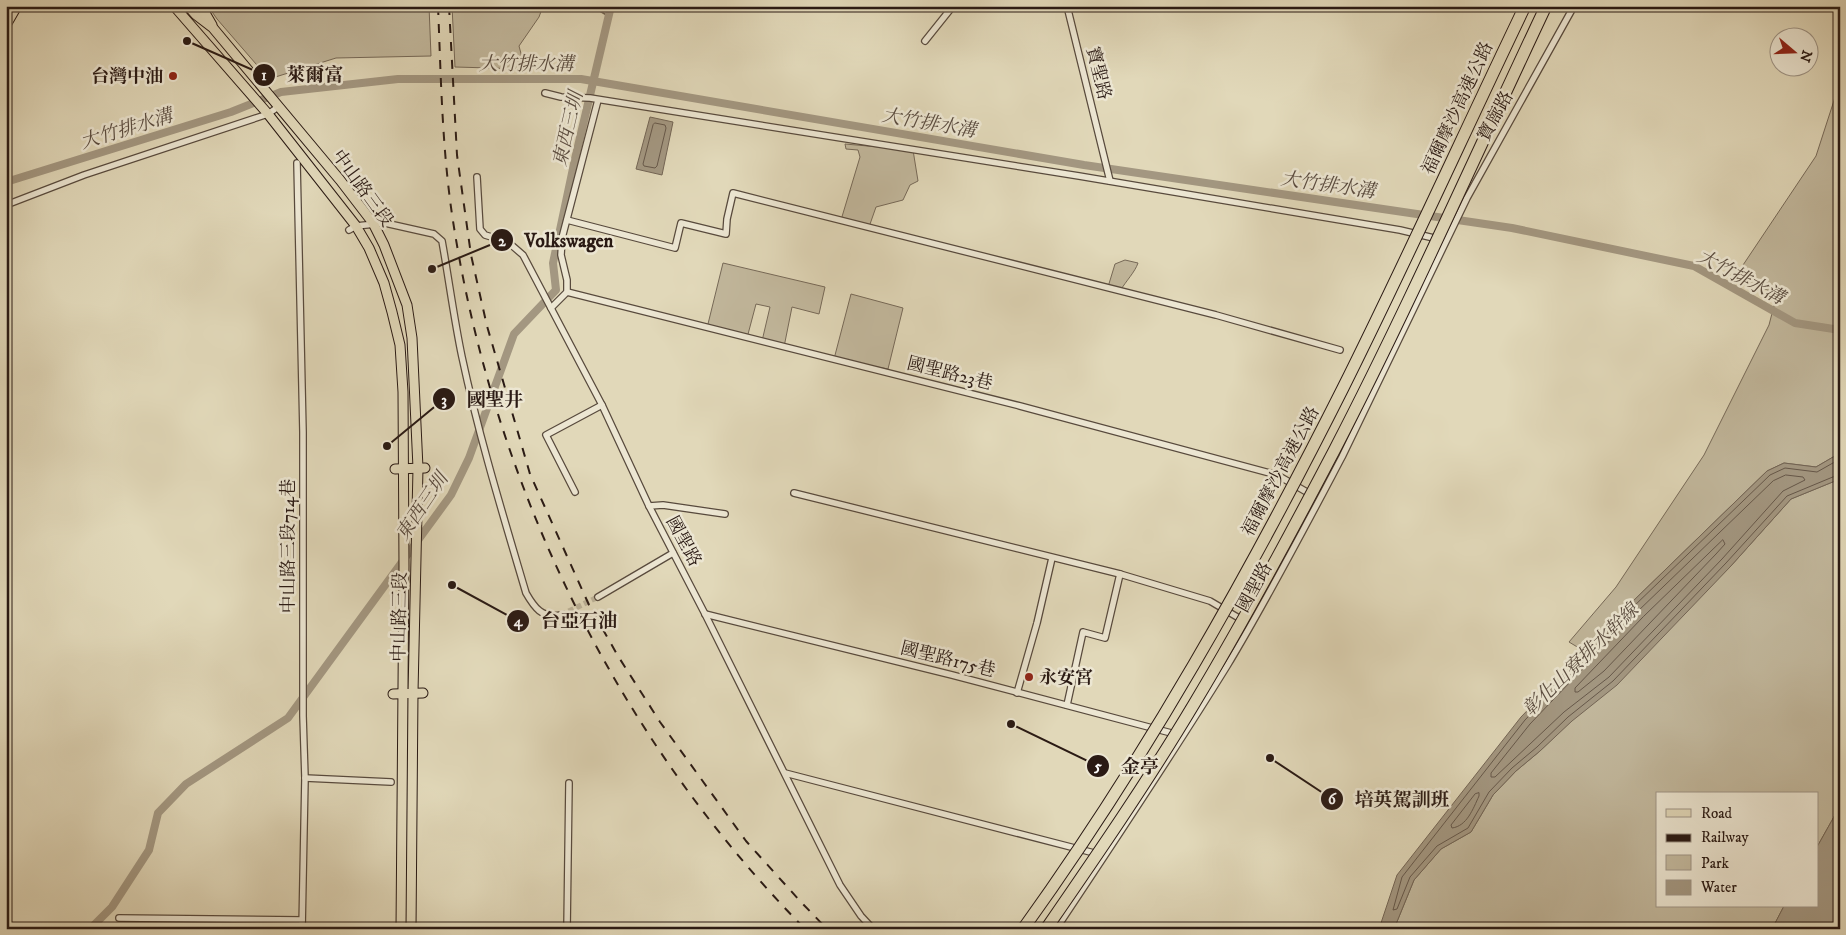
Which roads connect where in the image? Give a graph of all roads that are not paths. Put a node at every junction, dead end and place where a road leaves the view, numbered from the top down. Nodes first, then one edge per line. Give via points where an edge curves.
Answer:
1 (17, 6) edge
2 (174, 6) edge
3 (188, 6) edge
4 (202, 6) edge
5 (953, 6) edge
6 (1067, 6) edge
7 (1525, 6) edge
8 (1546, 6) edge
9 (1574, 6) edge
10 (6, 25) edge
11 (213, 28) junction
12 (925, 41) dead end
13 (545, 93) dead end
14 (598, 100) junction
15 (276, 106) junction
16 (267, 113) junction
17 (297, 163) dead end
18 (477, 178) dead end
19 (1110, 182) junction
20 (6, 205) edge
21 (568, 220) junction
22 (373, 223) junction
23 (353, 228) junction
24 (1445, 241) junction
25 (568, 292) junction
26 (551, 308) junction
27 (1340, 350) dead end
28 (602, 405) junction
29 (422, 468) junction
30 (399, 469) junction
31 (574, 492) dead end
32 (794, 493) dead end
33 (1320, 500) junction
34 (649, 506) junction
35 (725, 514) dead end
36 (674, 553) junction
37 (1052, 558) junction
38 (1120, 574) junction
39 (598, 597) tunnel mouth
40 (705, 614) junction
41 (561, 615) tunnel mouth
42 (1250, 624) junction
43 (403, 693) junction
44 (413, 693) junction
45 (423, 693) dead end
46 (1017, 693) junction
47 (393, 694) dead end
48 (1067, 705) junction
49 (1182, 736) junction
50 (785, 773) junction
51 (305, 778) junction
52 (391, 782) dead end
53 (569, 783) dead end
54 (1105, 856) junction
55 (119, 918) dead end
56 (302, 920) junction
57 (302, 929) edge
58 (401, 929) edge
59 (411, 929) edge
60 (567, 929) edge
61 (873, 929) edge
62 (1024, 929) edge
63 (1046, 929) edge
64 (1056, 929) edge

1 - 10 main road
2 - 16 main road, 中山路三段
3 - 11 main road
4 - 11 main road
5 - 12 street
6 - 19 street, 寶聖路
7 - 62 highway, 福爾摩沙高速公路, bridge via 1344,387 1254,559 1121,785
8 - 63 highway, 福爾摩沙高速公路, bridge via 1365,388 1289,535 1193,706
9 - 24 street, 寶廍路
11 - 15 main road, 中山路三段
13 - 14 street
14 - 19 street
14 - 21 street
15 - 16 street
15 - 22 main road, 中山路三段
16 - 20 street
16 - 23 main road, 中山路三段
17 - 51 street, 中山路三段714巷 via 303,432
18 - 26 street, 國聖路 via 480,228 485,235 508,242 523,255
19 - 24 street via 1400,230
21 - 25 street via 561,255
21 - 27 street via 675,248 681,223 726,234 734,194 1216,315
22 - 23 street
22 - 29 main road, 中山路三段 via 407,305
22 - 41 street via 434,234 442,241 462,357 487,459 526,592 538,610 546,615
23 - 30 main road, 中山路三段 via 369,248 384,283 400,345
24 - 33 street, 國聖路
25 - 26 street
25 - 33 street, 國聖路23巷 via 1277,475
26 - 28 street, 國聖路
28 - 31 street via 546,435
28 - 34 street, 國聖路
29 - 30 main road
29 - 44 main road, 中山路三段
30 - 43 main road, 中山路三段
32 - 37 street
33 - 42 street, 國聖路
34 - 35 street
34 - 36 street, 國聖路
36 - 39 street
36 - 40 street, 國聖路
37 - 38 street
37 - 46 street
38 - 42 street via 1210,601
38 - 48 street via 1105,638 1083,632
40 - 46 street, 國聖路175巷
40 - 50 street, 國聖路
42 - 49 street, 國聖路
43 - 44 main road
43 - 47 main road
43 - 58 main road, 中山路三段
44 - 45 main road
44 - 59 main road, 中山路三段
46 - 48 street, 國聖路175巷
48 - 49 street, 國聖路175巷
49 - 54 street, 國聖路
50 - 54 street
50 - 61 street, 國聖路 via 840,885
51 - 52 street
51 - 56 street, 中山路三段714巷
53 - 60 street
54 - 64 street, 國聖路
55 - 56 street
56 - 57 street, 中山路三段714巷

